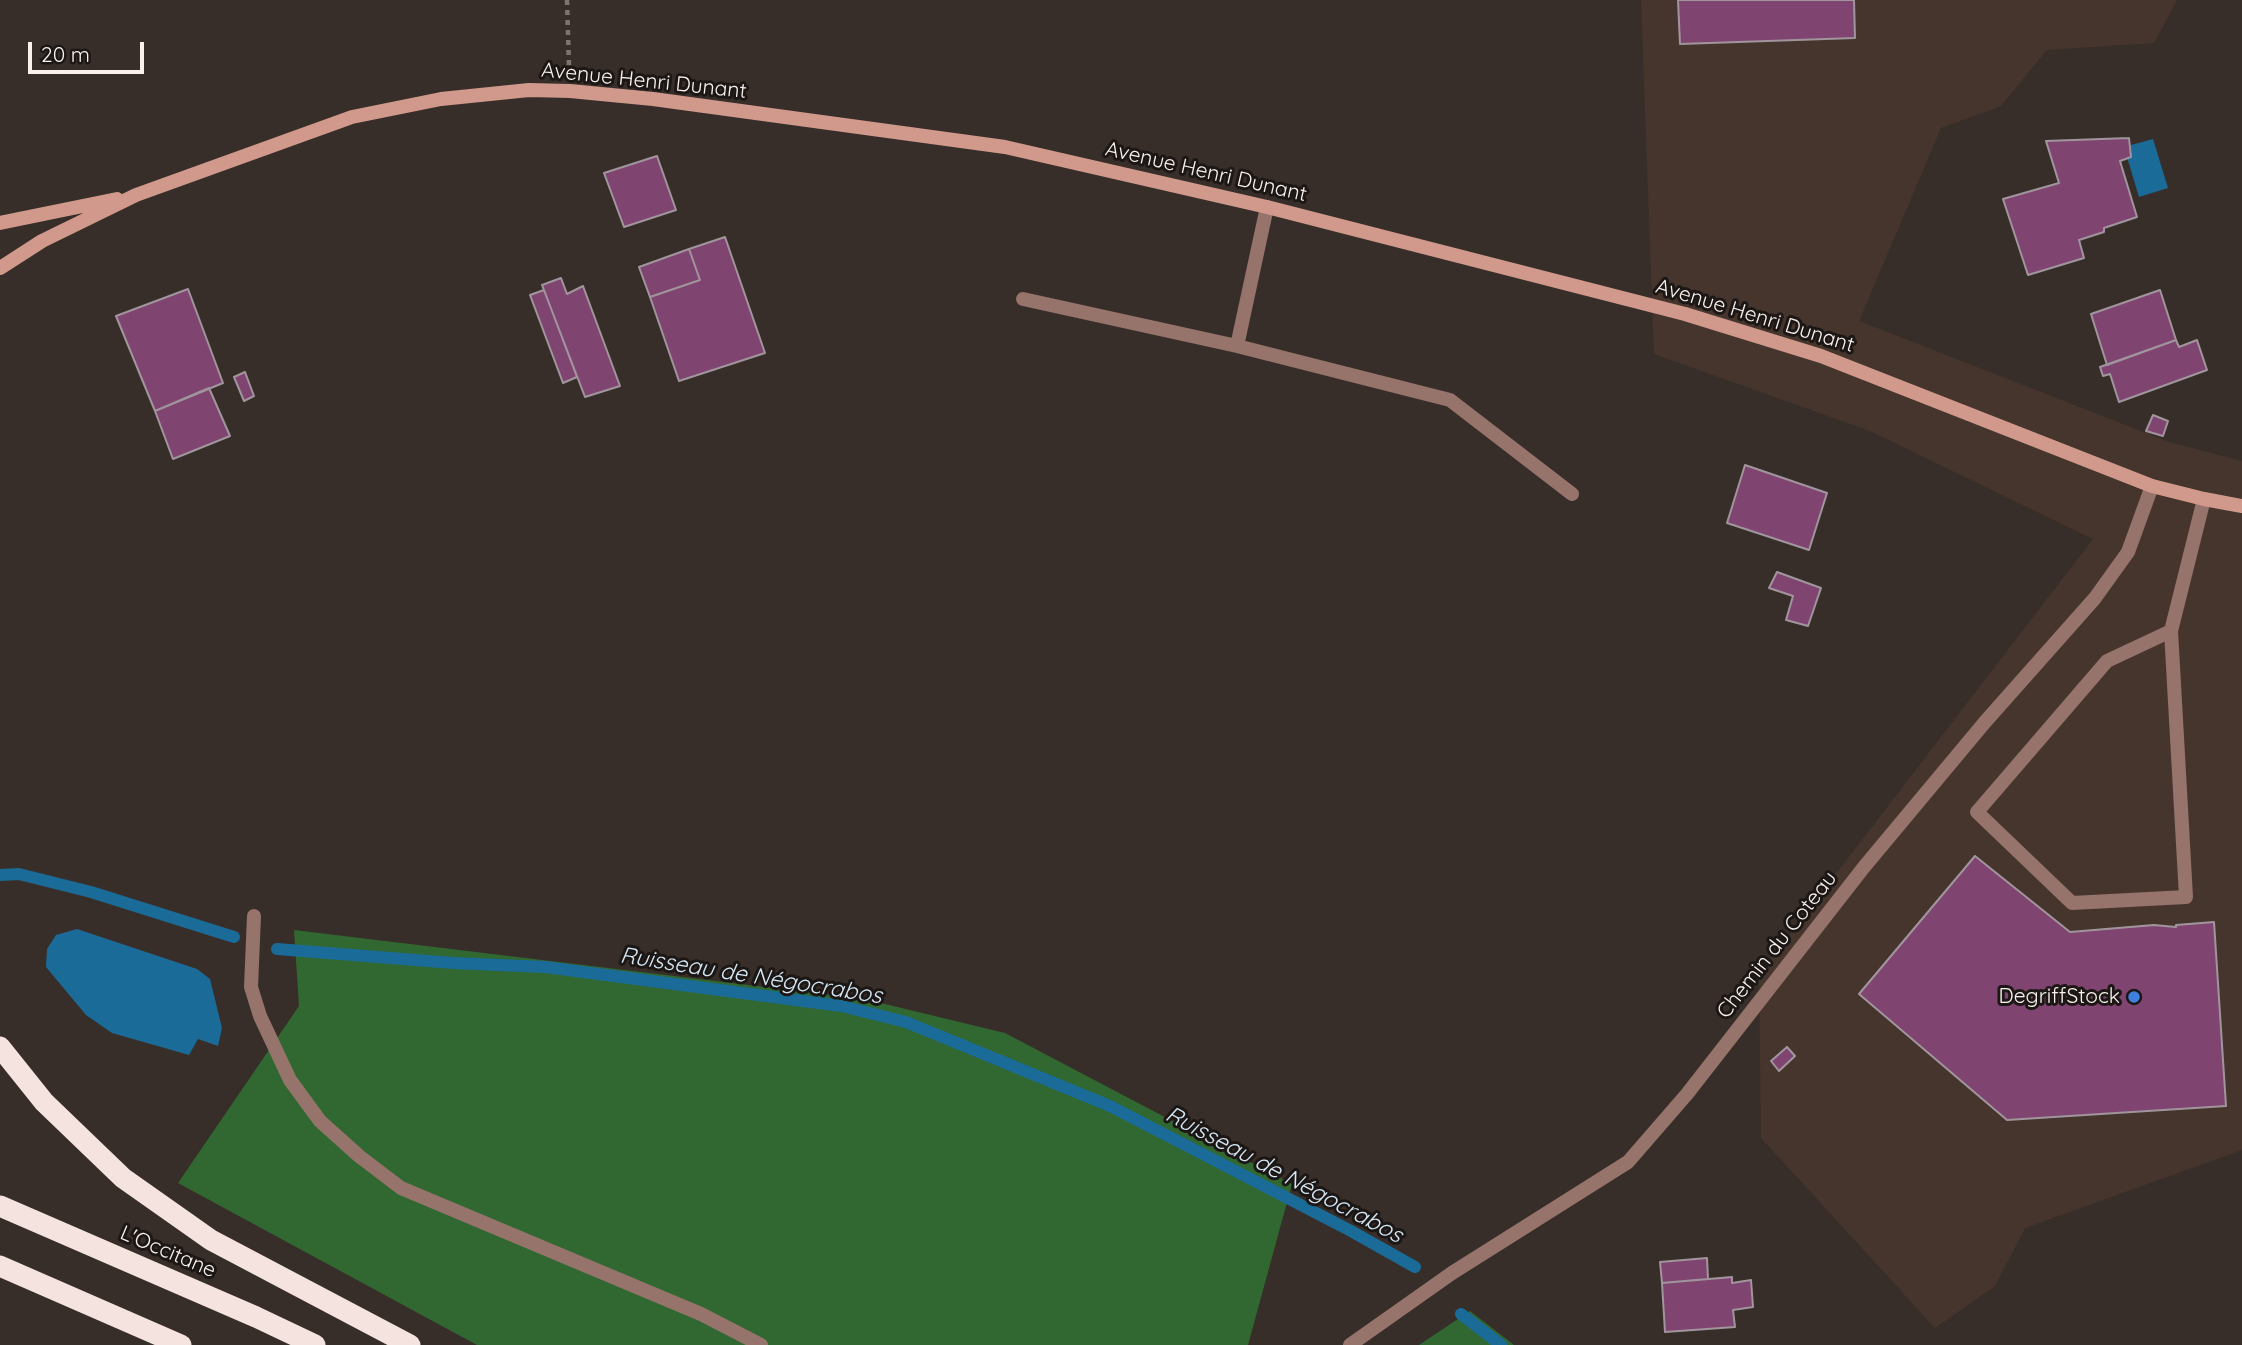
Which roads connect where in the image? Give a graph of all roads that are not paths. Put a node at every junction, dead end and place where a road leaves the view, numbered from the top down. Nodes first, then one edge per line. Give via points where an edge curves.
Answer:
1 (136, 195) junction
2 (1267, 207) junction
3 (0, 223) edge
4 (0, 268) edge
5 (1023, 299) dead end
6 (1237, 346) junction
7 (2152, 486) junction
8 (1572, 494) dead end
9 (2204, 499) junction
10 (2242, 506) edge
11 (2171, 631) junction
12 (254, 916) dead end
13 (0, 1047) edge
14 (0, 1206) edge
15 (0, 1266) edge
16 (181, 1345) edge
17 (315, 1345) edge
18 (410, 1345) edge
19 (761, 1345) edge
20 (1350, 1345) edge

1 - 2 main road, Avenue Henri Dunant via 352,117 441,99 529,90 653,99 1004,147
1 - 3 main road, Avenue Henri Dunant
1 - 4 main road, Avenue Henri Dunant via 42,241
2 - 6 street
2 - 7 main road, Avenue Henri Dunant via 1685,314 1821,356
5 - 6 street
6 - 8 street via 1450,400
7 - 9 main road, Avenue Henri Dunant
7 - 20 street, Chemin du Coteau via 2128,552 2095,598 1881,846 1687,1094 1628,1162 1452,1273
9 - 10 main road, Avenue Henri Dunant
9 - 11 street
11 - 11 street via 2186,897 2072,903 1977,812 2108,661
12 - 19 street via 251,987 260,1016 290,1080 320,1121 359,1156 401,1188 701,1314
13 - 18 highway via 44,1102 123,1178 211,1240
14 - 17 highway, L'Occitane
15 - 16 highway

